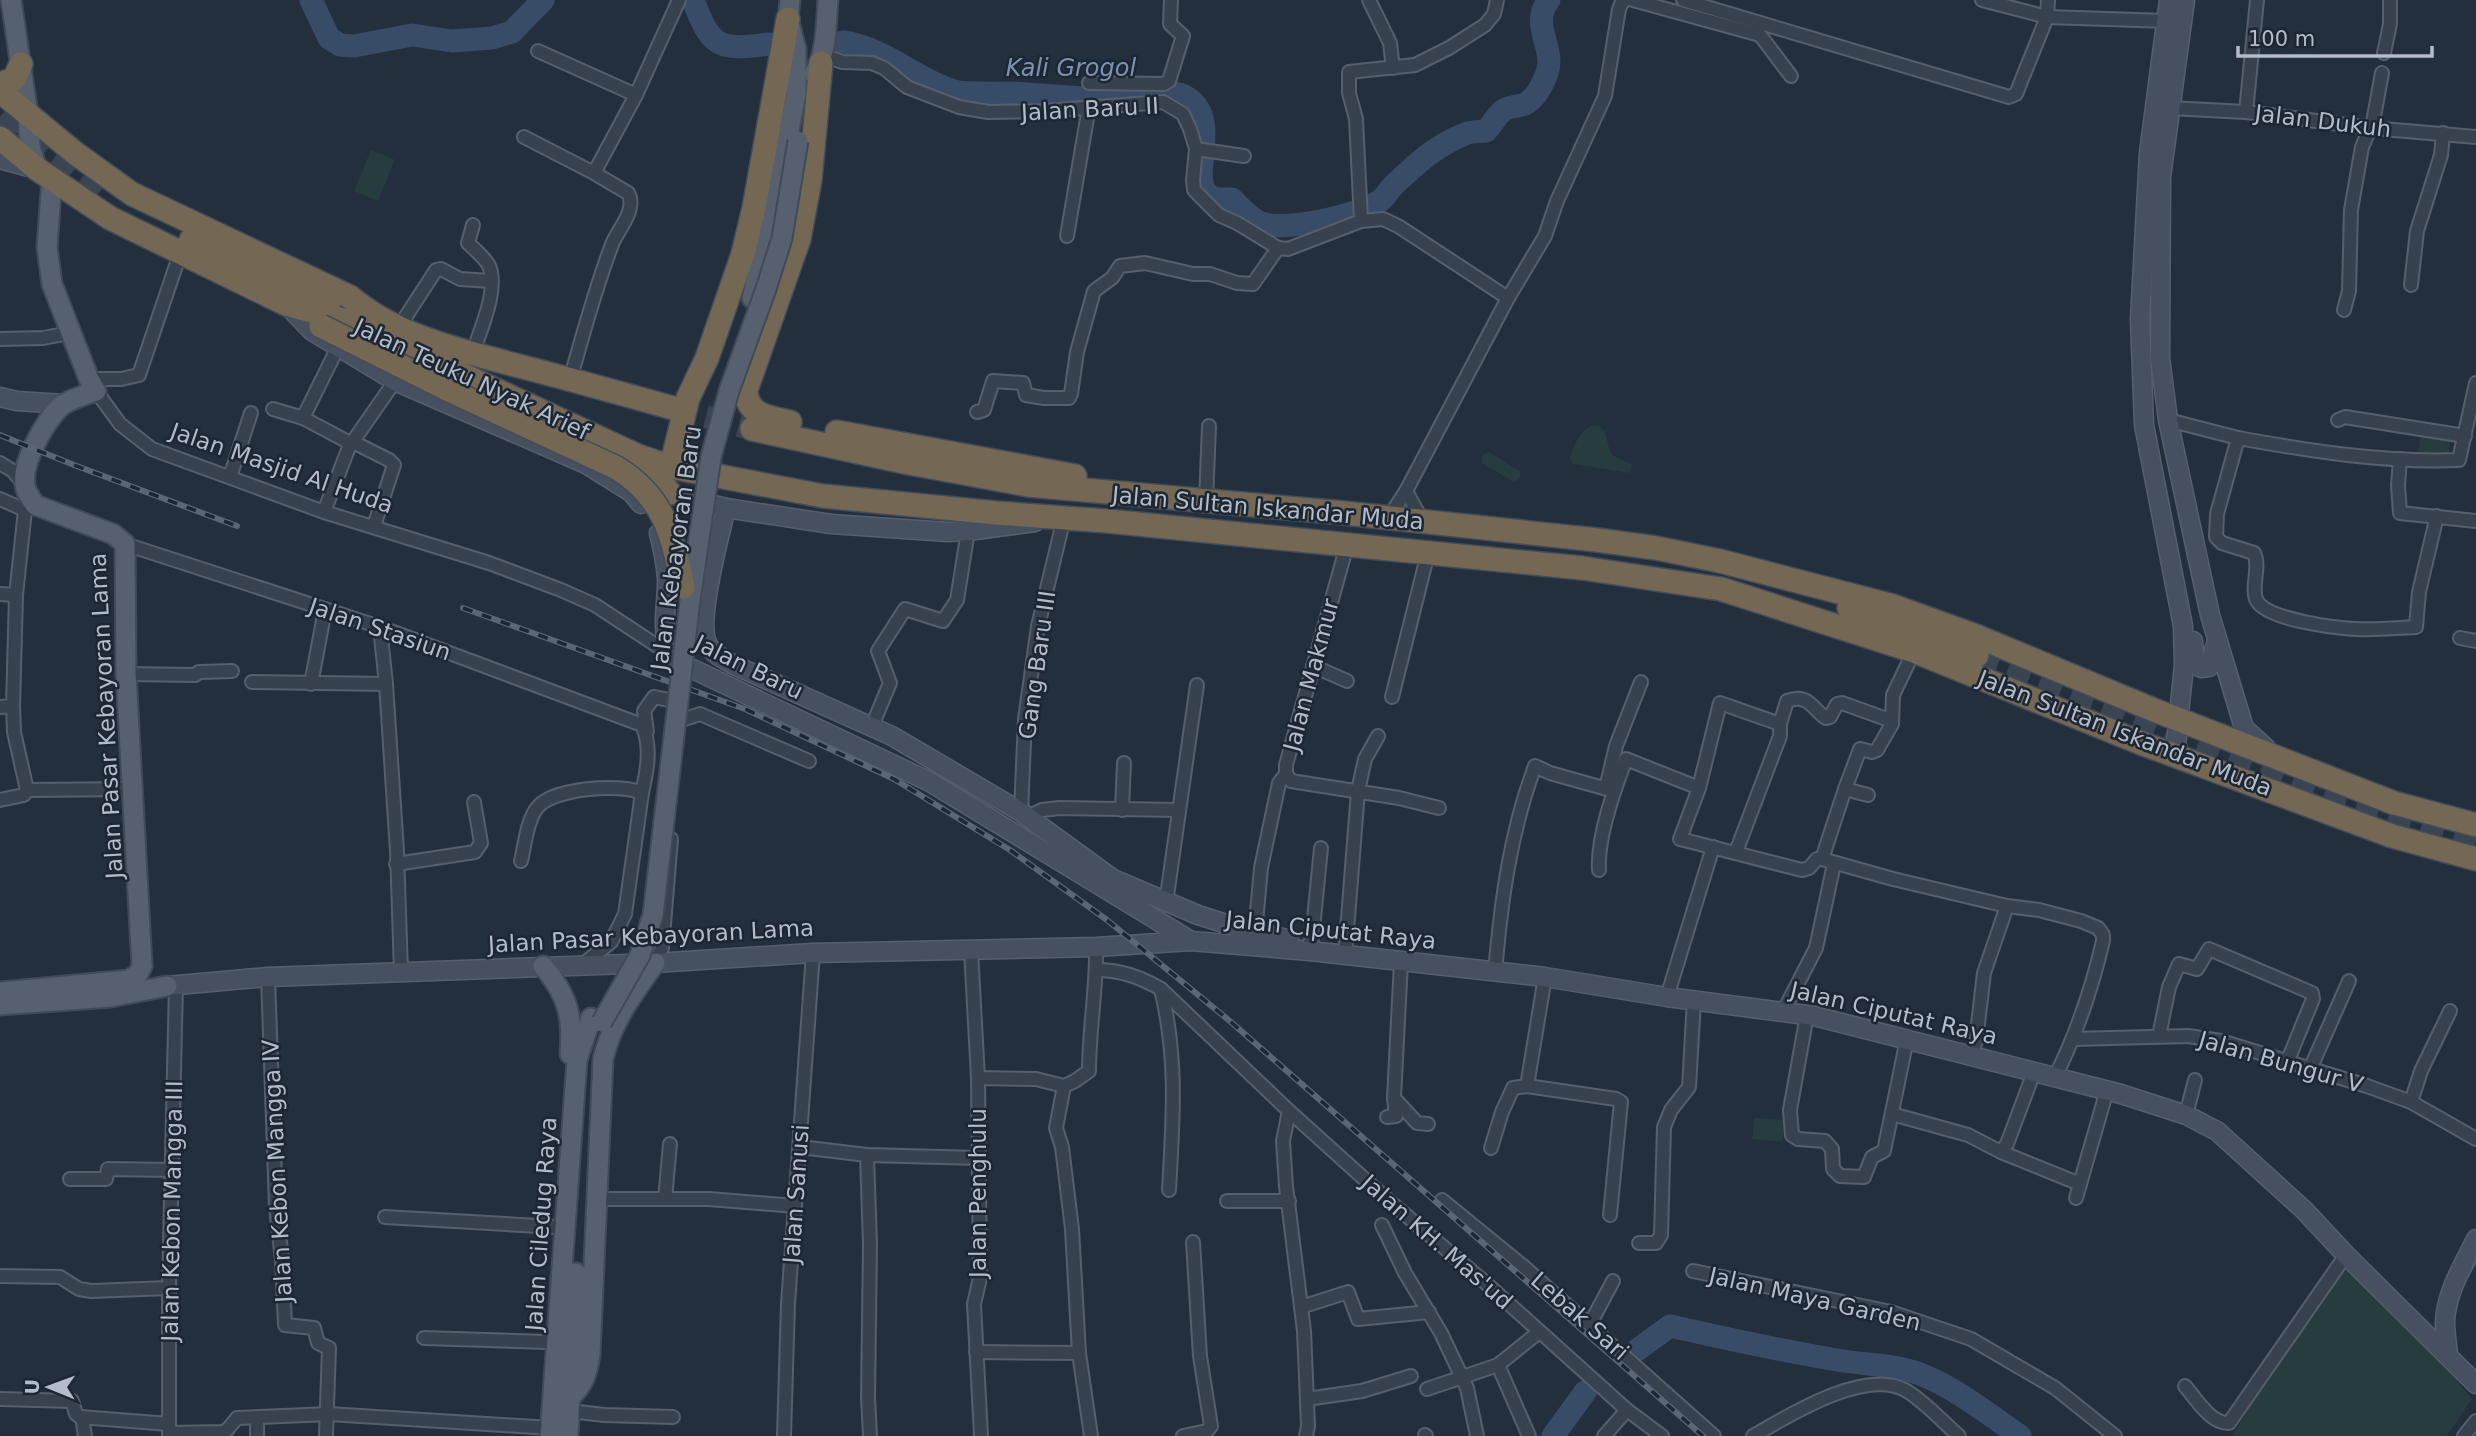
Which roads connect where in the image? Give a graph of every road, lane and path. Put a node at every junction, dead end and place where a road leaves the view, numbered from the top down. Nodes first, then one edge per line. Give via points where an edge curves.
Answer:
1 (11, 0) edge
2 (679, 0) edge
3 (828, 0) edge
4 (1171, 0) edge
5 (1369, 0) edge
6 (1497, 0) edge
7 (1626, 0) edge
8 (1633, 0) edge
9 (1683, 0) edge
10 (1982, 0) edge
11 (2048, 0) edge
12 (2169, 0) edge
13 (2185, 0) edge
14 (2257, 0) edge
15 (2390, 0) edge
16 (789, 9) edge
17 (2047, 17) junction
18 (2167, 20) junction
19 (538, 51) dead end
20 (2385, 53) dead end
21 (822, 59) junction
22 (21, 64) junction
23 (1393, 68) junction
24 (2382, 73) dead end
25 (1791, 76) dead end
26 (1089, 83) dead end
27 (3, 91) edge
28 (636, 95) junction
29 (1089, 107) junction
30 (2169, 108) junction
31 (2246, 112) junction
32 (28, 115) junction
33 (0, 126) edge
34 (2371, 128) junction
35 (2443, 133) junction
36 (524, 137) dead end
37 (793, 137) junction
38 (2476, 137) edge
39 (0, 138) edge
40 (1205, 150) junction
41 (0, 152) edge
42 (75, 153) junction
43 (1244, 156) dead end
44 (0, 159) edge
45 (42, 172) junction
46 (594, 173) junction
47 (98, 194) tunnel mouth
48 (1360, 219) junction
49 (473, 225) dead end
50 (1067, 236) dead end
51 (1278, 248) junction
52 (181, 251) junction
53 (491, 281) junction
54 (2411, 285) dead end
55 (290, 298) junction
56 (1508, 298) junction
57 (2344, 310) dead end
58 (364, 318) junction
59 (408, 331) junction
60 (70, 333) junction
61 (0, 340) edge
62 (477, 341) junction
63 (338, 347) junction
64 (707, 358) junction
65 (2160, 358) junction
66 (2141, 362) junction
67 (575, 366) junction
68 (752, 374) junction
69 (395, 381) junction
70 (2476, 383) edge
71 (93, 385) junction
72 (0, 397) edge
73 (680, 403) junction
74 (63, 404) junction
75 (272, 409) dead end
76 (977, 412) dead end
77 (251, 413) dead end
78 (303, 418) junction
79 (2168, 420) junction
80 (2338, 420) dead end
81 (1209, 426) dead end
82 (752, 429) tunnel mouth
83 (2465, 436) junction
84 (2238, 438) junction
85 (352, 443) junction
86 (638, 456) junction
87 (2400, 459) junction
88 (0, 463) edge
89 (671, 467) junction
90 (230, 477) junction
91 (733, 480) joint
92 (24, 484) junction
93 (1406, 491) junction
94 (631, 492) junction
95 (670, 493) junction
96 (1145, 496) junction
97 (0, 499) edge
98 (1206, 501) junction
99 (30, 508) junction
100 (726, 508) junction
101 (324, 512) junction
102 (2437, 516) junction
103 (1389, 517) junction
104 (1056, 518) junction
105 (2476, 521) edge
106 (1423, 522) junction
107 (374, 526) junction
108 (968, 531) junction
109 (125, 544) junction
110 (1347, 545) junction
111 (1428, 553) junction
112 (1784, 578) junction
113 (0, 594) edge
114 (16, 595) junction
115 (675, 595) junction
116 (2179, 606) junction
117 (325, 610) junction
118 (704, 610) junction
119 (380, 627) junction
120 (2460, 638) dead end
121 (2217, 641) junction
122 (2476, 642) edge
123 (1920, 645) junction
124 (671, 654) junction
125 (1977, 655) tunnel mouth
126 (1313, 666) junction
127 (232, 671) dead end
128 (126, 674) junction
129 (1347, 681) dead end
130 (252, 682) dead end
131 (1641, 682) dead end
132 (311, 684) junction
133 (386, 684) junction
134 (1197, 685) dead end
135 (1392, 697) dead end
136 (6, 706) edge
137 (2154, 710) junction
138 (685, 719) junction
139 (2178, 719) junction
140 (1892, 721) junction
141 (1780, 724) junction
142 (872, 726) junction
143 (648, 736) junction
144 (1378, 736) dead end
145 (2141, 743) junction
146 (2181, 758) junction
147 (2278, 758) junction
148 (809, 761) dead end
149 (1124, 763) dead end
150 (1286, 774) junction
151 (1699, 788) junction
152 (134, 789) junction
153 (1845, 789) junction
154 (27, 790) junction
155 (1610, 790) junction
156 (1358, 791) junction
157 (642, 793) junction
158 (1868, 794) dead end
159 (0, 800) edge
160 (474, 802) dead end
161 (1439, 808) dead end
162 (1122, 810) junction
163 (1179, 810) junction
164 (1024, 815) junction
165 (2476, 825) edge
166 (1713, 847) junction
167 (1321, 848) dead end
168 (1736, 852) junction
169 (2476, 859) edge
170 (521, 860) dead end
171 (1828, 861) junction
172 (396, 864) junction
173 (1599, 870) dead end
174 (1166, 903) junction
175 (2007, 906) junction
176 (1172, 932) junction
177 (1255, 933) junction
178 (1191, 941) junction
179 (1137, 945) junction
180 (1096, 947) junction
181 (1309, 947) junction
182 (971, 950) junction
183 (813, 953) junction
184 (1345, 956) junction
185 (1401, 962) junction
186 (656, 963) junction
187 (142, 965) junction
188 (582, 965) junction
189 (543, 966) junction
190 (1096, 970) junction
191 (401, 972) junction
192 (1494, 973) junction
193 (268, 977) junction
194 (1545, 977) junction
195 (2349, 981) dead end
196 (171, 986) junction
197 (1161, 989) junction
198 (0, 992) edge
199 (1667, 997) junction
200 (1693, 1000) junction
201 (0, 1005) edge
202 (2449, 1011) dead end
203 (1783, 1012) junction
204 (1807, 1015) junction
205 (596, 1020) junction
206 (2159, 1036) junction
207 (2073, 1039) junction
208 (1907, 1040) junction
209 (1971, 1055) junction
210 (2288, 1060) junction
211 (2311, 1068) junction
212 (2034, 1072) junction
213 (2055, 1077) junction
214 (978, 1078) junction
215 (2196, 1080) dead end
216 (1063, 1086) junction
217 (1527, 1086) junction
218 (2107, 1090) junction
219 (1394, 1098) junction
220 (2411, 1102) junction
221 (1289, 1111) junction
222 (1892, 1114) junction
223 (2186, 1115) junction
224 (1387, 1117) dead end
225 (1428, 1124) dead end
226 (2476, 1139) edge
227 (670, 1144) dead end
228 (800, 1147) junction
229 (1492, 1149) dead end
230 (2001, 1152) junction
231 (867, 1155) junction
232 (979, 1158) junction
233 (172, 1170) junction
234 (70, 1178) dead end
235 (2080, 1184) junction
236 (1169, 1190) dead end
237 (2076, 1198) dead end
238 (597, 1199) junction
239 (665, 1199) junction
240 (1442, 1200) dead end
241 (1227, 1201) dead end
242 (1289, 1201) junction
243 (795, 1206) junction
244 (1610, 1215) dead end
245 (385, 1217) dead end
246 (1382, 1225) dead end
247 (556, 1227) junction
248 (2476, 1239) edge
249 (1193, 1242) dead end
250 (1639, 1243) dead end
251 (2346, 1255) junction
252 (1693, 1271) dead end
253 (0, 1276) edge
254 (569, 1280) junction
255 (1613, 1281) dead end
256 (169, 1289) junction
257 (1301, 1307) junction
258 (1429, 1312) junction
259 (1590, 1324) junction
260 (1539, 1332) junction
261 (424, 1338) dead end
262 (547, 1342) junction
263 (976, 1352) junction
264 (1079, 1353) junction
265 (2448, 1355) junction
266 (1498, 1365) junction
267 (554, 1368) junction
268 (1412, 1376) dead end
269 (1462, 1378) junction
270 (2476, 1384) edge
271 (2185, 1386) dead end
272 (1427, 1389) dead end
273 (0, 1399) edge
274 (1307, 1399) junction
275 (570, 1404) junction
276 (1627, 1410) junction
277 (329, 1414) junction
278 (82, 1417) junction
279 (673, 1417) dead end
280 (257, 1418) junction
281 (2476, 1421) edge
282 (169, 1431) edge
283 (556, 1433) edge
284 (85, 1436) edge
285 (257, 1436) edge
286 (326, 1436) edge
287 (784, 1436) edge
288 (870, 1436) edge
289 (981, 1436) edge
290 (1091, 1436) edge
291 (1183, 1436) edge
292 (1306, 1436) edge
293 (1477, 1436) edge
294 (1529, 1436) edge
295 (1604, 1436) edge
296 (1662, 1436) edge
297 (1714, 1436) edge
298 (1753, 1436) edge
299 (1959, 1436) edge
300 (2115, 1436) edge
301 (2464, 1436) edge

1 - 22 main road, Jalan Masjid Al Huda
2 - 28 street
3 - 21 main road, Jalan Kebayoran Baru
4 - 26 street via 1170,24 1183,36 1170,81 1164,85
5 - 23 street via 1390,43
6 - 23 street via 1494,13 1476,31 1415,65
7 - 56 street via 1619,9 1605,96 1545,236
8 - 25 street via 1760,35
9 - 17 street via 2010,97
10 - 17 street
11 - 17 street
12 - 18 main road
13 - 30 main road
14 - 31 street
15 - 20 street
16 - 37 main road, Jalan Kebayoran Baru via 796,49
16 - 64 highway via 754,208
17 - 18 street
18 - 66 main road via 2149,153
19 - 28 street
21 - 29 street, Jalan Baru II via 872,63 907,87 959,107 1019,113
21 - 37 main road, Jalan Kebayoran Baru via 811,78
21 - 68 highway via 799,239
22 - 27 highway
22 - 32 main road, Jalan Masjid Al Huda
23 - 48 street via 1349,72
24 - 34 street
27 - 32 highway, Jalan Teuku Nyak Arief
27 - 33 highway via 11,112
28 - 46 street
29 - 40 street, Jalan Baru II via 1163,102 1183,114
29 - 50 street
30 - 31 street, Jalan Dukuh
30 - 65 main road via 2161,177
31 - 34 street, Jalan Dukuh
32 - 42 highway, Jalan Teuku Nyak Arief
32 - 45 main road, Jalan Masjid Al Huda via 30,146
34 - 35 street, Jalan Dukuh
34 - 57 street via 2362,147 2351,210 2349,291
35 - 38 street, Jalan Dukuh
35 - 54 street via 2441,155 2417,231
36 - 46 street
37 - 115 main road, Jalan Kebayoran Baru via 762,262 705,428
37 - 205 main road, Jalan Kebayoran Baru, bridge via 782,238 729,390 711,457 653,915 640,955
39 - 45 highway, Jalan Teuku Nyak Arief
40 - 43 street
40 - 51 street, Jalan Baru II via 1193,180 1194,190 1219,215
41 - 45 main road
42 - 45 highway
42 - 58 highway, Jalan Teuku Nyak Arief via 132,194 350,297
44 - 45 main road
45 - 52 highway, Jalan Teuku Nyak Arief via 110,218
45 - 60 main road, Jalan Masjid Al Huda via 52,284
46 - 67 street via 628,193 631,207 598,282
47 - 55 highway
48 - 51 street via 1288,249
48 - 56 street via 1383,219 1398,226
49 - 53 street via 468,243 489,265
51 - 76 street via 1253,284 1145,263 1120,266 1094,291 1069,397 1026,395 1023,383 993,381 984,410
52 - 55 highway, Jalan Teuku Nyak Arief
52 - 71 street via 139,375
53 - 59 street via 460,279 436,270
53 - 62 street via 488,312
55 - 58 highway
55 - 58 highway, Jalan Teuku Nyak Arief
55 - 63 main road, Jalan Baru via 312,331
55 - 115 highway, bridge via 321,326 631,477 668,524
56 - 93 street
58 - 59 highway, Jalan Teuku Nyak Arief
58 - 86 highway, Jalan Teuku Nyak Arief via 388,340
59 - 62 highway
59 - 73 highway via 456,350
60 - 61 street
60 - 71 main road, Jalan Masjid Al Huda
62 - 67 highway
63 - 69 main road, Jalan Baru
63 - 78 street
64 - 68 highway via 715,377 727,383
64 - 73 highway
65 - 66 main road
65 - 79 main road
66 - 116 main road via 2144,425
67 - 73 highway
68 - 96 highway via 746,400 766,417 1111,483
69 - 85 street
69 - 94 main road, Jalan Baru via 586,464
70 - 83 street
71 - 74 main road
71 - 90 street, Jalan Masjid Al Huda via 120,424 152,449
72 - 74 main road
73 - 89 highway
74 - 92 main road via 30,456
75 - 78 street
77 - 90 street
78 - 85 street
79 - 84 street
79 - 121 main road
80 - 83 street via 2372,420
81 - 98 street
82 - 96 highway, Jalan Sultan Iskandar Muda via 987,478
83 - 87 street via 2460,459
84 - 87 street via 2300,450
84 - 102 street via 2217,514 2216,537 2254,553 2256,597 2275,614 2342,628 2416,627 2419,592
85 - 101 street
85 - 107 street via 394,466
86 - 89 highway, Jalan Teuku Nyak Arief
86 - 95 highway
87 - 102 street via 2400,513
88 - 92 street
89 - 91 highway, Jalan Teuku Nyak Arief
90 - 101 street, Jalan Masjid Al Huda
91 - 104 highway, Jalan Sultan Iskandar Muda via 823,496
92 - 99 main road
93 - 103 street
93 - 106 street
94 - 95 main road, Jalan Sultan Iskandar Muda
94 - 115 main road, Jalan Baru via 658,531
95 - 100 main road, Jalan Sultan Iskandar Muda
96 - 98 highway, Jalan Sultan Iskandar Muda
97 - 99 street
98 - 103 highway, Jalan Sultan Iskandar Muda
99 - 109 main road, Jalan Pasar Kebayoran Lama via 113,534
99 - 114 street
100 - 108 main road, Jalan Sultan Iskandar Muda via 831,524
100 - 118 main road, Jalan Baru
101 - 107 street, Jalan Masjid Al Huda
102 - 105 street
103 - 106 highway, Jalan Sultan Iskandar Muda
104 - 108 main road, Jalan Sultan Iskandar Muda
104 - 110 highway, Jalan Sultan Iskandar Muda
104 - 164 street, Gang Baru III via 1023,738
106 - 112 highway, Jalan Sultan Iskandar Muda via 1656,548
107 - 124 street, Jalan Masjid Al Huda via 489,563 595,605
108 - 142 street via 957,600 943,621 905,609 878,651 890,683
109 - 117 street, Jalan Stasiun
109 - 128 main road, Jalan Pasar Kebayoran Lama
110 - 111 highway, Jalan Sultan Iskandar Muda
110 - 126 street, Jalan Makmur
111 - 123 highway, Jalan Sultan Iskandar Muda via 1604,570 1721,589 1775,607 1853,620
111 - 135 street
112 - 123 highway, Jalan Sultan Iskandar Muda
112 - 137 highway, Jalan Sultan Iskandar Muda via 1976,636
113 - 114 street
114 - 136 street
115 - 118 main road via 692,598
115 - 124 main road, Jalan Baru via 665,636
115 - 205 main road, Jalan Kebayoran Baru via 642,918
116 - 121 main road via 2192,625 2193,655 2201,668 2209,667
116 - 139 main road via 2184,647
117 - 119 street, Jalan Stasiun
117 - 132 street
118 - 142 main road, Jalan Baru via 707,644 718,656
119 - 133 street
119 - 143 street, Jalan Stasiun via 642,725
120 - 122 street
121 - 147 main road via 2244,728
123 - 125 highway, Jalan Sultan Iskandar Muda
123 - 140 street via 1893,695
123 - 145 highway, Jalan Sultan Iskandar Muda
124 - 176 main road, Jalan Baru via 680,663 930,782
126 - 129 street
126 - 150 street, Jalan Makmur
127 - 128 street
128 - 152 main road, Jalan Pasar Kebayoran Lama
130 - 132 street
131 - 155 street via 1616,746
132 - 133 street
133 - 172 street
134 - 163 street
136 - 154 street
137 - 139 highway, Jalan Sultan Iskandar Muda
137 - 145 highway via 2155,730
138 - 143 street via 674,701 654,697 645,711
138 - 148 street via 701,714
138 - 186 street via 662,948
139 - 146 main road via 2176,743
139 - 147 highway, Jalan Sultan Iskandar Muda
140 - 141 street via 1840,703 1830,717 1824,717 1810,702 1794,699 1787,701
140 - 153 street via 1877,750 1860,749
141 - 151 street via 1720,703
141 - 168 street via 1780,736
142 - 164 main road, Jalan Baru
143 - 157 street
144 - 156 street via 1365,759
145 - 146 highway, Jalan Sultan Iskandar Muda
146 - 169 highway, Jalan Sultan Iskandar Muda via 2392,836
147 - 165 highway, Jalan Sultan Iskandar Muda via 2394,803
149 - 162 street
150 - 156 street, Jalan Makmur via 1291,781
150 - 177 street via 1279,783 1261,868
151 - 155 street via 1626,760
151 - 166 street via 1680,839
152 - 154 street
152 - 187 main road, Jalan Pasar Kebayoran Lama
153 - 158 street
153 - 171 street
154 - 159 street via 24,795
155 - 173 street
155 - 192 street via 1535,766 1509,854
156 - 161 street, Jalan Makmur
156 - 184 street
157 - 170 street via 591,788 544,800 532,816
157 - 188 street via 625,914 611,942
160 - 172 street via 481,843 475,852
162 - 163 street
162 - 164 street via 1050,809
163 - 174 street
164 - 174 main road, Jalan Baru via 1112,879
166 - 168 street
166 - 199 street
167 - 181 street
168 - 171 street via 1802,870 1814,860
171 - 175 street
171 - 203 street via 1816,948
172 - 191 street
174 - 177 main road, Jalan Baru
175 - 207 street via 2081,920 2103,935
175 - 209 street via 1984,974
176 - 178 main road, Jalan Baru
176 - 179 main road, Jalan Pasar Kebayoran Lama
177 - 181 main road, Jalan Baru
178 - 179 main road, Jalan Pasar Kebayoran Lama
178 - 181 main road, Jalan Ciputat Raya
179 - 180 main road, Jalan Pasar Kebayoran Lama
180 - 182 main road, Jalan Pasar Kebayoran Lama
180 - 190 street
181 - 184 main road, Jalan Ciputat Raya
182 - 183 main road, Jalan Pasar Kebayoran Lama
182 - 214 street, Jalan Penghulu
183 - 186 main road, Jalan Pasar Kebayoran Lama
183 - 228 street, Jalan Sanusi
184 - 185 main road, Jalan Ciputat Raya
185 - 192 main road, Jalan Ciputat Raya
185 - 219 street
186 - 188 main road, Jalan Pasar Kebayoran Lama
186 - 238 main road via 608,1037
187 - 196 main road
187 - 198 main road via 129,980
188 - 189 main road, Jalan Pasar Kebayoran Lama
189 - 191 main road, Jalan Pasar Kebayoran Lama
189 - 247 main road via 563,992 572,1029
190 - 197 street, Jalan KH. Mas'ud via 1115,970
190 - 216 street via 1089,1070
191 - 193 main road, Jalan Pasar Kebayoran Lama
192 - 194 main road, Jalan Ciputat Raya
193 - 196 main road, Jalan Pasar Kebayoran Lama
193 - 277 street, Jalan Kebon Mangga IV via 275,1194 285,1325 314,1328 318,1343 329,1348
194 - 199 main road, Jalan Ciputat Raya
194 - 217 street
195 - 211 street
196 - 201 main road via 111,997
196 - 233 street, Jalan Kebon Mangga III
197 - 221 street, Jalan KH. Mas'ud
197 - 236 street via 1175,1087
199 - 200 main road, Jalan Ciputat Raya
200 - 203 main road, Jalan Ciputat Raya
200 - 250 street via 1689,1087 1664,1127 1661,1236 1656,1243
202 - 220 street
203 - 204 main road, Jalan Ciputat Raya
204 - 208 main road, Jalan Ciputat Raya
204 - 222 street via 1790,1110 1795,1138 1825,1141 1832,1149 1836,1173 1861,1179 1867,1175 1872,1157 1884,1151
205 - 254 main road, Jalan Ciledug Raya
206 - 207 street, Jalan Bungur V
206 - 210 street, Jalan Bungur V via 2216,1040
206 - 210 street via 2179,964 2196,969 2209,949 2312,993
207 - 213 street
208 - 209 main road, Jalan Ciputat Raya
208 - 222 street
209 - 212 main road, Jalan Ciputat Raya
210 - 211 street, Jalan Bungur V
211 - 220 street, Jalan Bungur V
212 - 213 main road, Jalan Ciputat Raya
212 - 230 street
213 - 218 main road, Jalan Ciputat Raya
214 - 216 street via 1036,1079
214 - 232 street, Jalan Penghulu
215 - 223 street
216 - 264 street via 1056,1128 1072,1229
217 - 229 street via 1513,1088
217 - 244 street via 1621,1102
218 - 223 main road, Jalan Ciputat Raya
218 - 235 street
219 - 224 street via 1396,1116
219 - 225 street via 1417,1123
220 - 226 street, Jalan Bungur V
221 - 242 street via 1283,1141
221 - 260 street, Jalan KH. Mas'ud
222 - 230 street via 1968,1135
223 - 251 main road, Jalan Ciputat Raya via 2217,1131
227 - 239 street
228 - 231 street
228 - 243 street, Jalan Sanusi
230 - 235 street
231 - 232 street
231 - 288 street
232 - 263 street, Jalan Penghulu
233 - 234 street via 108,1169 106,1179
233 - 256 street, Jalan Kebon Mangga III
235 - 237 street
238 - 239 street
238 - 275 main road via 590,1355 587,1374
239 - 243 street
240 - 259 street, Lebak Sari
241 - 242 street
242 - 257 street
243 - 287 street, Jalan Sanusi
245 - 247 street
246 - 258 street
247 - 262 main road
248 - 265 main road via 2449,1301 2445,1321
249 - 291 street via 1200,1356 1211,1426 1207,1432
251 - 265 main road, Jalan Ciputat Raya
251 - 271 street via 2229,1423 2222,1424 2212,1416
252 - 300 street, Jalan Maya Garden via 1891,1312 1971,1339 2055,1388
253 - 256 street via 60,1277 91,1291
254 - 267 main road, Jalan Ciledug Raya
254 - 275 main road, Jalan Ciledug Raya
255 - 259 street
256 - 282 street, Jalan Kebon Mangga III
257 - 258 street via 1348,1292 1358,1319
257 - 274 street
258 - 269 street
259 - 297 street, Lebak Sari
260 - 266 street
260 - 276 street, Jalan KH. Mas'ud
261 - 262 street
262 - 267 main road
263 - 264 street
263 - 289 street, Jalan Penghulu
264 - 290 street
265 - 270 main road, Jalan Ciputat Raya
266 - 269 street
266 - 294 street
267 - 283 main road, Jalan Ciledug Raya
268 - 274 street via 1362,1391
269 - 272 street
269 - 293 street
273 - 278 street via 72,1401
274 - 292 street
275 - 279 street via 604,1415
275 - 283 main road, Jalan Ciledug Raya
276 - 295 street
276 - 296 street, Jalan KH. Mas'ud
277 - 280 street
277 - 283 street
277 - 286 street
278 - 282 street
278 - 284 street
280 - 282 street via 235,1419 223,1432
280 - 285 street
281 - 301 street
298 - 299 street via 1848,1389 1877,1385 1905,1390

